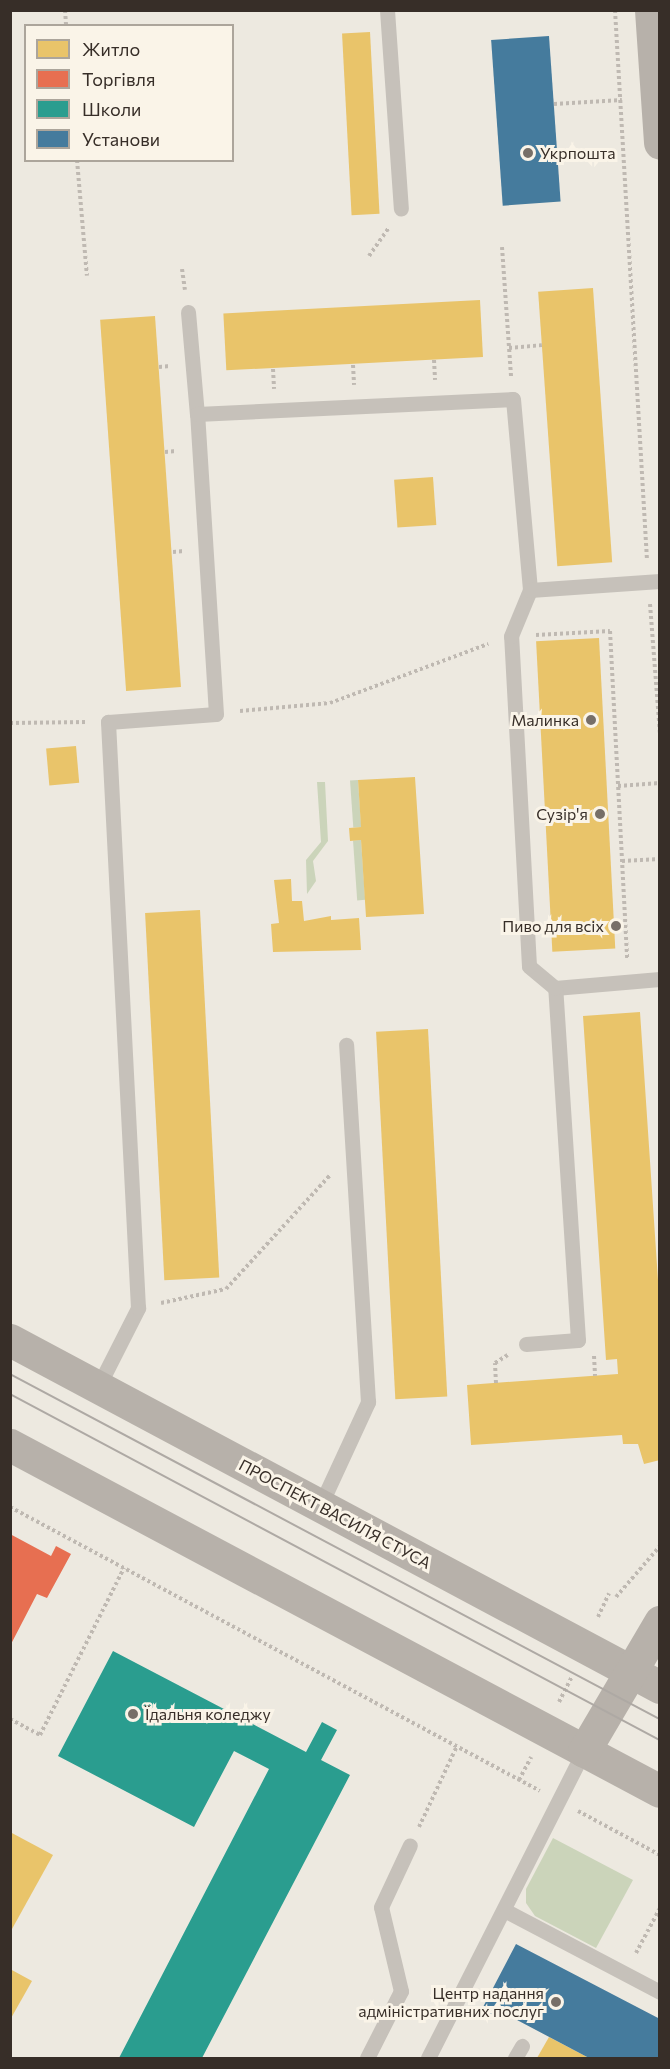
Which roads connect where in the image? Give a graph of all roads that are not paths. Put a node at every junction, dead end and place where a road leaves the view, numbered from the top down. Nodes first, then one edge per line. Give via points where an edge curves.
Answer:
1 (387, 10) edge
2 (651, 10) edge
3 (660, 143) edge
4 (401, 209) road end
5 (188, 312) dead end
6 (197, 414) junction
7 (654, 581) edge
8 (530, 590) junction
9 (660, 979) edge
10 (555, 988) junction
11 (346, 1045) dead end
12 (10, 1340) edge
13 (526, 1344) road end
14 (98, 1387) junction
15 (10, 1445) edge
16 (320, 1506) junction
17 (660, 1622) edge
18 (630, 1671) junction
19 (660, 1687) edge
20 (584, 1751) junction
21 (660, 1791) edge
22 (410, 1845) road end
23 (504, 1910) junction
24 (660, 1992) edge
25 (367, 2058) edge
26 (428, 2058) edge

1 - 4 lane
2 - 3 street
5 - 6 lane
6 - 8 lane via 513,399
6 - 14 lane via 216,714 108,722 138,1308
7 - 8 lane
8 - 10 lane via 511,636 529,966
9 - 10 lane
10 - 13 lane via 578,1340
11 - 16 lane via 368,1402
12 - 14 street, ПРОСПЕКТ ВАСИЛЯ СТУСА
14 - 16 street, ПРОСПЕКТ ВАСИЛЯ СТУСА
15 - 20 street
16 - 18 street, ПРОСПЕКТ ВАСИЛЯ СТУСА
17 - 18 street
18 - 19 street, ПРОСПЕКТ ВАСИЛЯ СТУСА
18 - 20 street
20 - 21 street
20 - 23 lane
22 - 25 lane via 381,1907 400,1991
23 - 24 lane
23 - 26 lane

